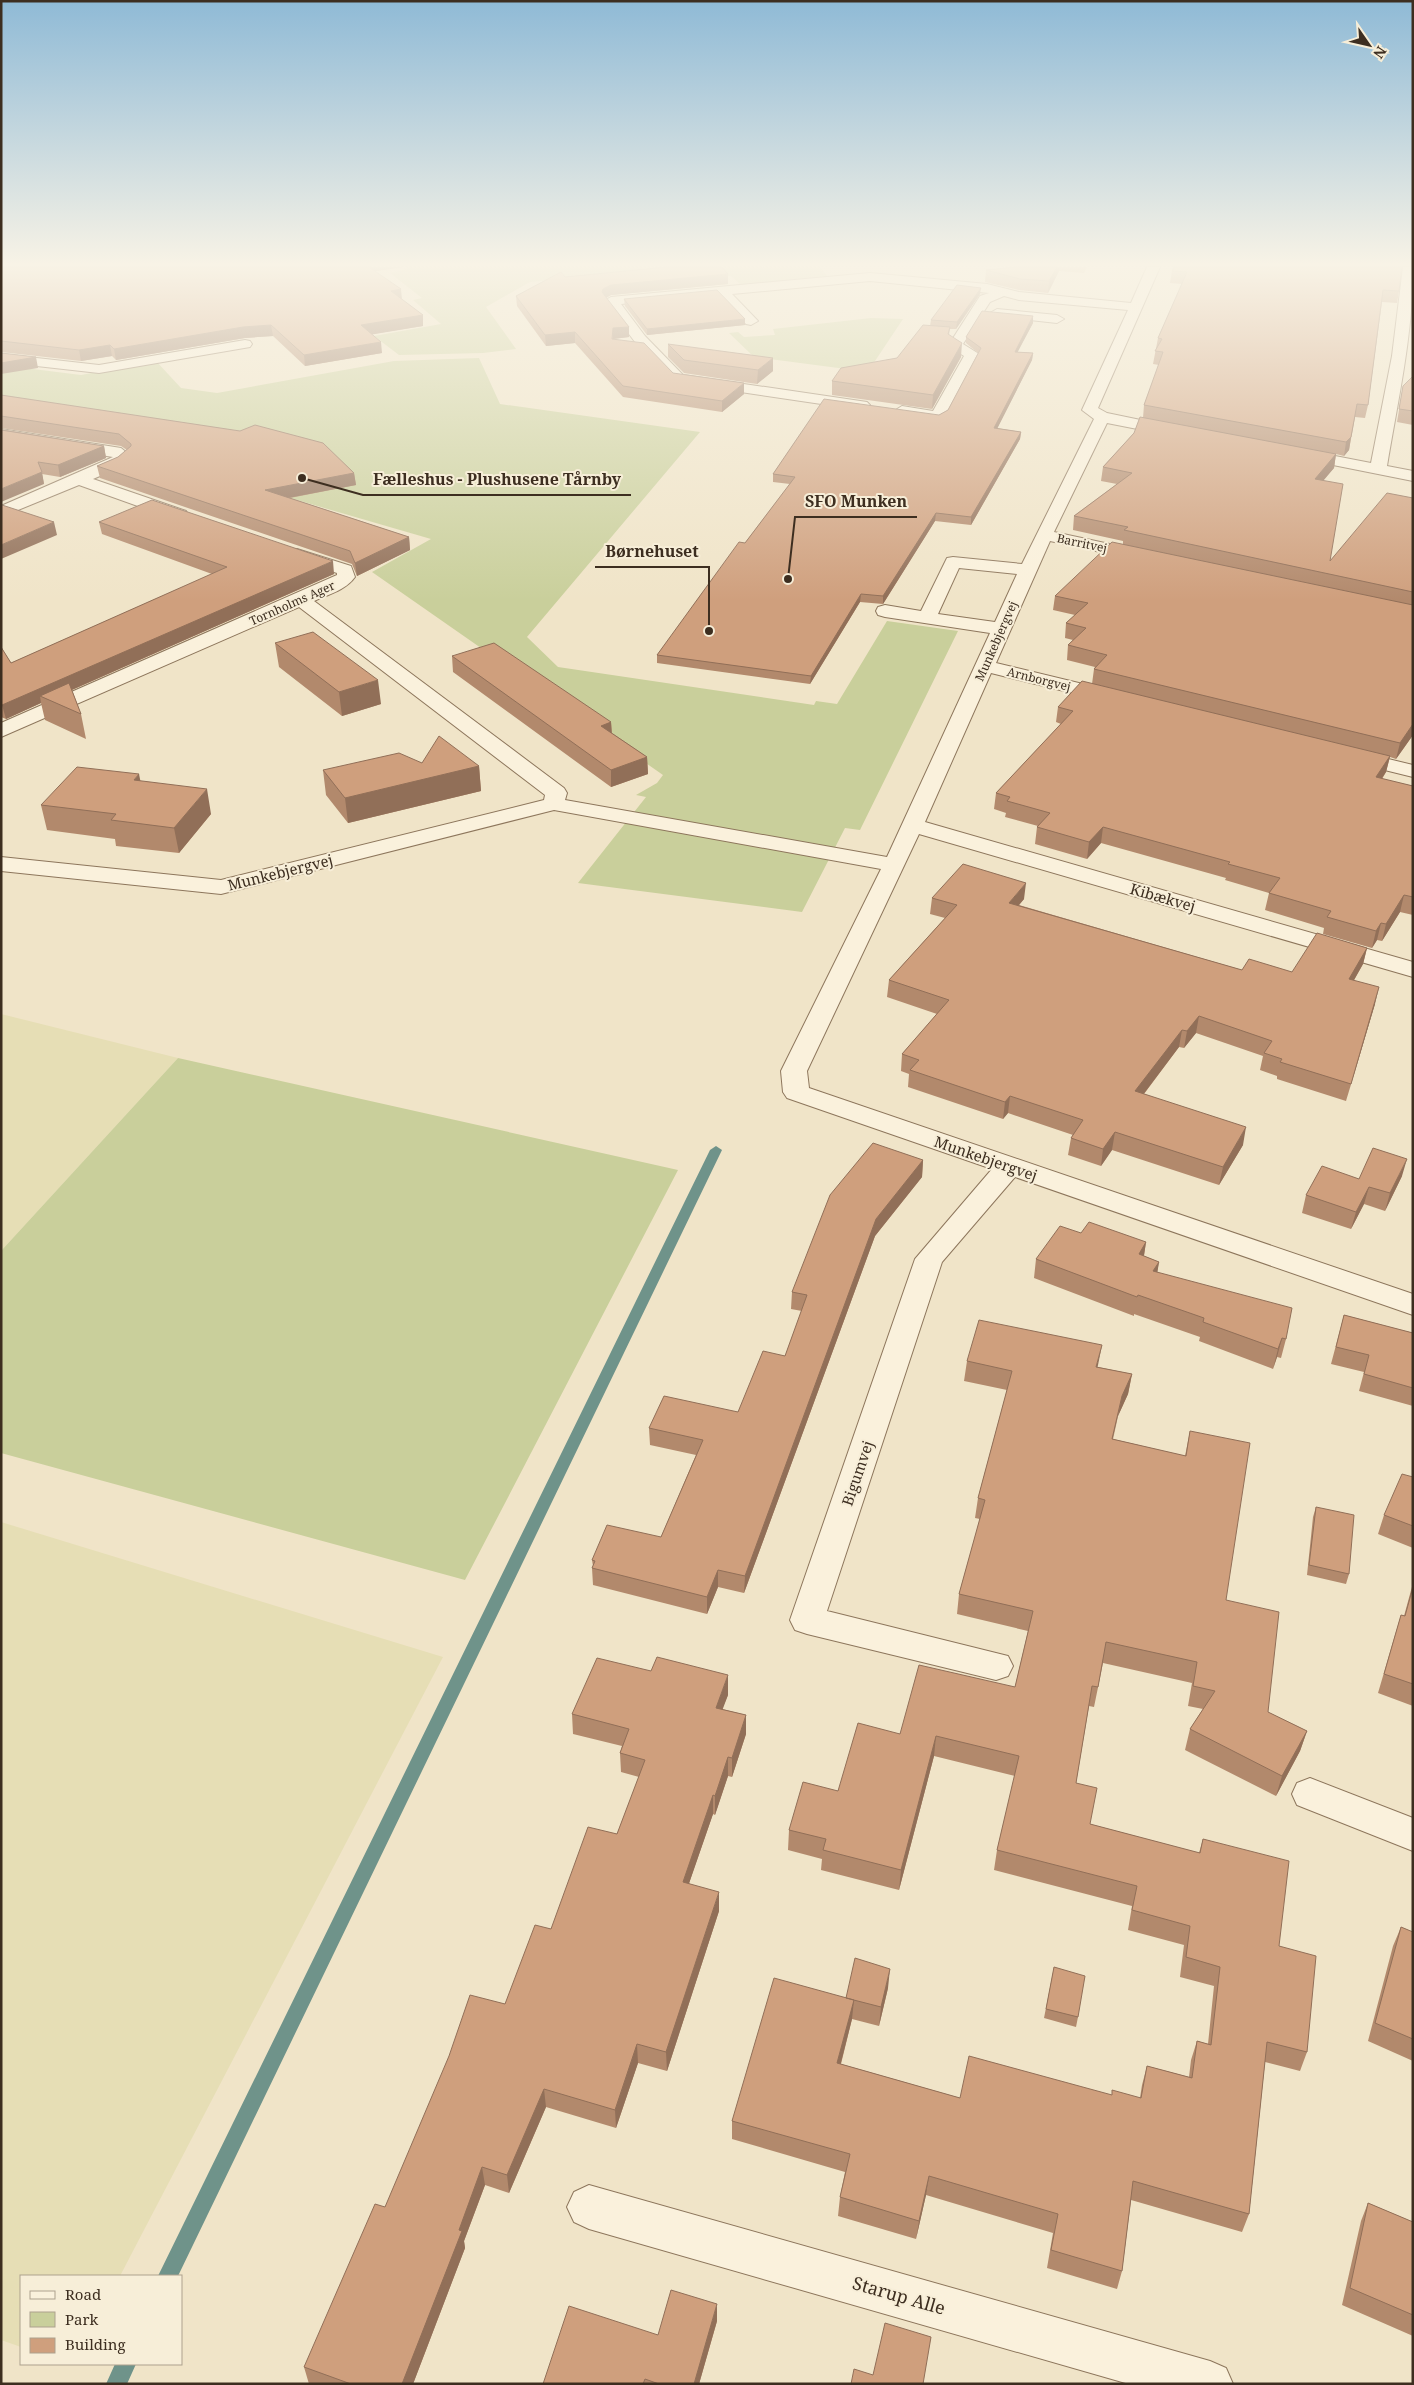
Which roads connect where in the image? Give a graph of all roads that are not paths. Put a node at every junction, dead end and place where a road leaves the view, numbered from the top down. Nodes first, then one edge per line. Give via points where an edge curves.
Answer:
1 (677, 378) edge
2 (959, 378) edge
3 (1104, 378) edge
4 (1401, 378) edge
5 (804, 397) junction
6 (793, 408) dead end
7 (1102, 418) junction
8 (1185, 433) edge
9 (1, 434) edge
10 (1286, 452) edge
11 (1378, 469) junction
12 (1413, 476) edge
13 (78, 479) junction
14 (1, 512) edge
15 (194, 520) edge
16 (1044, 535) junction
17 (282, 550) edge
18 (1161, 560) edge
19 (1028, 570) junction
20 (300, 600) junction
21 (885, 611) dead end
22 (927, 618) junction
23 (1002, 629) junction
24 (985, 666) junction
25 (1128, 701) edge
26 (1, 731) edge
27 (1337, 752) edge
28 (1413, 771) edge
29 (554, 804) junction
30 (913, 825) junction
31 (1, 864) edge
32 (894, 865) junction
33 (1413, 970) edge
34 (1009, 1166) junction
35 (1413, 1305) edge
36 (996, 1666) dead end
37 (1310, 1794) dead end
38 (1413, 1835) edge
39 (589, 2207) dead end
40 (1210, 2384) edge

1 - 5 street
2 - 5 street via 938,416
3 - 7 street via 1090,410
4 - 11 street
5 - 6 street
7 - 8 street
7 - 16 street, Munkebjergvej
9 - 13 street via 115,451 124,456 114,464
10 - 11 street
11 - 12 street
13 - 14 street
13 - 15 street
16 - 18 street, Barritvej
16 - 19 street, Munkebjergvej
17 - 20 street, Tornholms Ager via 344,570 346,577 336,584
19 - 22 street via 953,562
19 - 23 street, Munkebjergvej
20 - 26 street, Tornholms Ager
20 - 29 street via 556,793
21 - 22 street
22 - 23 street
23 - 24 street, Munkebjergvej
24 - 25 street, Arnborgvej
24 - 30 street, Munkebjergvej
27 - 28 street
29 - 31 street, Munkebjergvej via 221,887
29 - 32 street, Munkebjergvej
30 - 32 street, Munkebjergvej
30 - 33 street, Kibækvej
32 - 34 street, Munkebjergvej via 794,1070 796,1092
34 - 35 street, Munkebjergvej
34 - 36 street, Bigumvej via 930,1259 807,1620
37 - 38 street
39 - 40 street, Starup Alle

